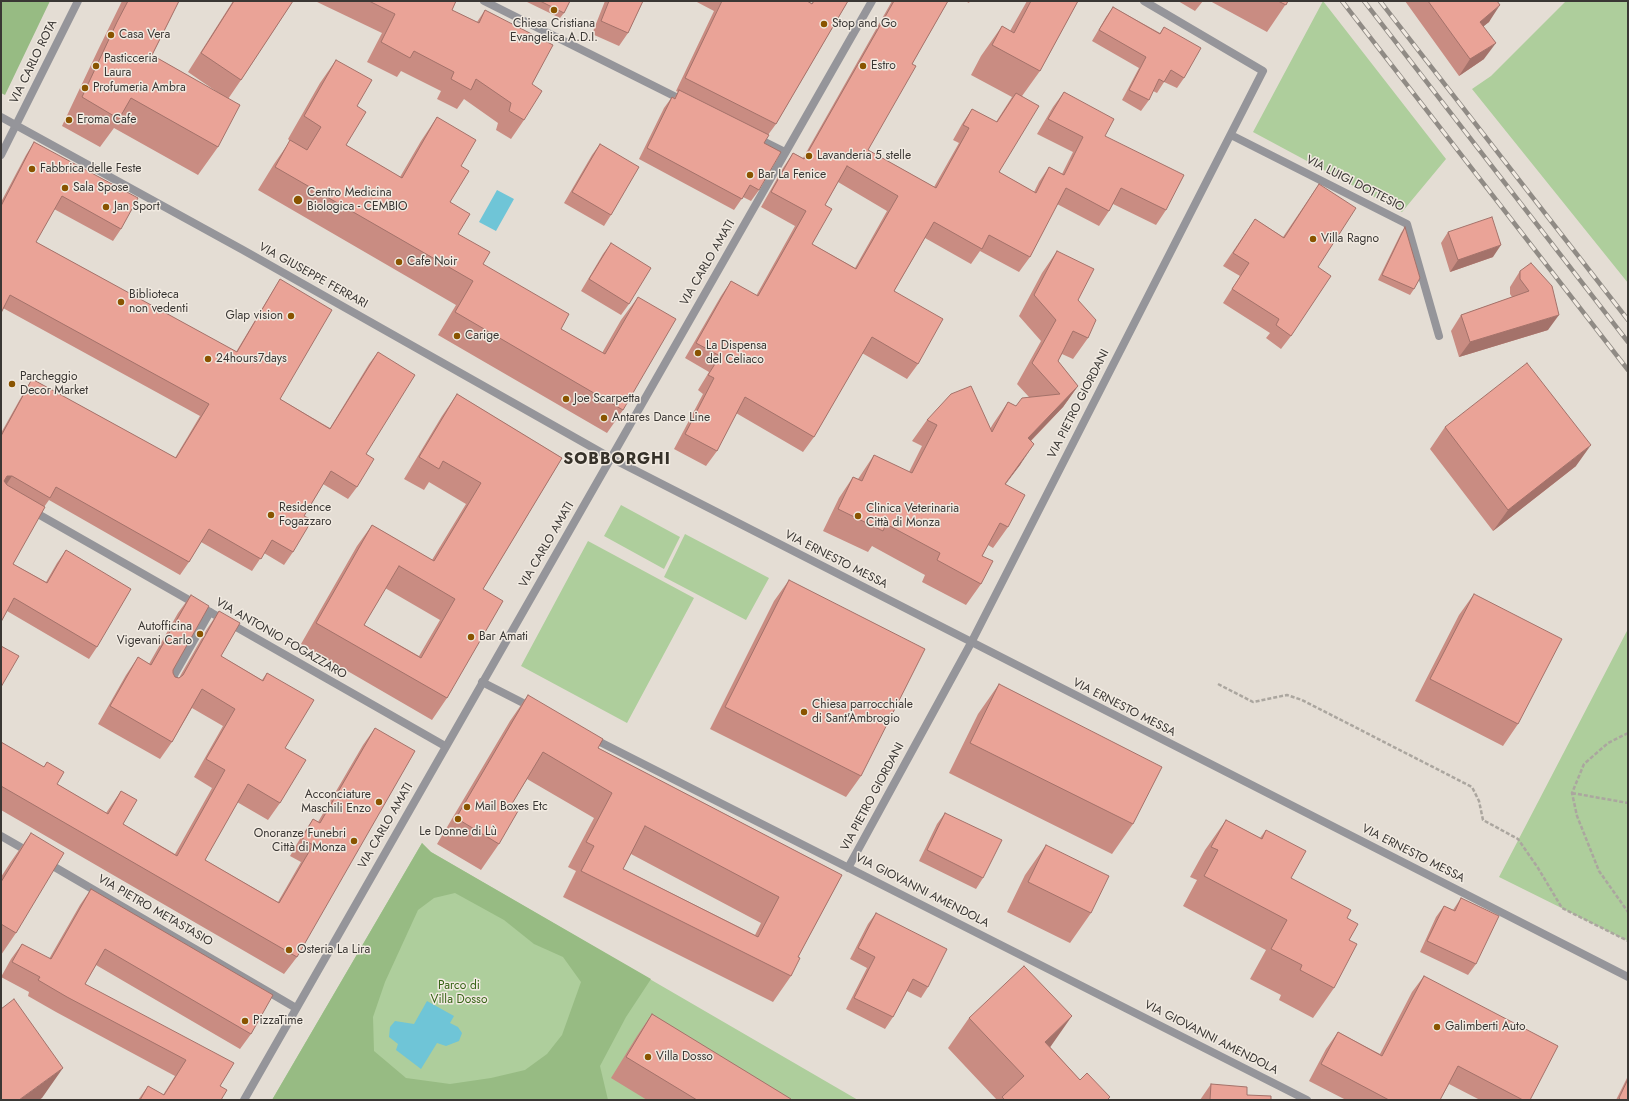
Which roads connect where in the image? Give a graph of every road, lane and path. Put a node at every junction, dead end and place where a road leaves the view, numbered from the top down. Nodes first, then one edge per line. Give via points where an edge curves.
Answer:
1 (78, 1) edge
2 (484, 1) edge
3 (872, 1) edge
4 (1144, 1) edge
5 (694, 106) edge
6 (1, 117) edge
7 (16, 125) junction
8 (750, 134) edge
9 (1231, 135) junction
10 (785, 152) junction
11 (1, 155) edge
12 (1439, 336) dead end
13 (611, 458) junction
14 (21, 504) edge
15 (210, 612) junction
16 (971, 643) junction
17 (482, 682) junction
18 (1218, 684) dead end
19 (166, 690) edge
20 (538, 711) edge
21 (1628, 733) edge
22 (587, 736) edge
23 (446, 746) junction
24 (1572, 793) junction
25 (1628, 803) edge
26 (1, 836) edge
27 (848, 868) junction
28 (1628, 912) edge
29 (1628, 941) edge
30 (1628, 977) edge
31 (296, 1008) junction
32 (244, 1100) edge
33 (1307, 1100) edge

1 - 7 street, VIA CARLO ROTA
2 - 5 street
3 - 10 street, VIA CARLO AMATI
4 - 9 street, VIA PIETRO GIORDANI via 1263,71
6 - 7 street, VIA GIUSEPPE FERRARI
7 - 11 street, VIA CARLO ROTA
7 - 13 street, VIA GIUSEPPE FERRARI
8 - 10 street
9 - 12 street, VIA LUIGI DOTTESIO via 1407,224
9 - 16 street, VIA PIETRO GIORDANI
10 - 13 street, VIA CARLO AMATI
13 - 16 street, VIA ERNESTO MESSA
13 - 17 street, VIA CARLO AMATI
14 - 15 street, VIA ANTONIO FOGAZZARO
15 - 19 street
15 - 23 street, VIA ANTONIO FOGAZZARO
16 - 27 street, VIA PIETRO GIORDANI
16 - 30 street, VIA ERNESTO MESSA
17 - 20 street
17 - 23 street, VIA CARLO AMATI
18 - 29 path via 1253,702 1287,695 1302,700 1472,787 1479,801 1483,820 1518,839 1562,908
21 - 24 path via 1608,743 1584,764
22 - 27 street, VIA GIOVANNI AMENDOLA
23 - 31 street, VIA CARLO AMATI
24 - 25 path
24 - 28 path via 1576,816 1599,871
26 - 31 street, VIA PIETRO METASTASIO
27 - 33 street, VIA GIOVANNI AMENDOLA
31 - 32 street, VIA CARLO AMATI

